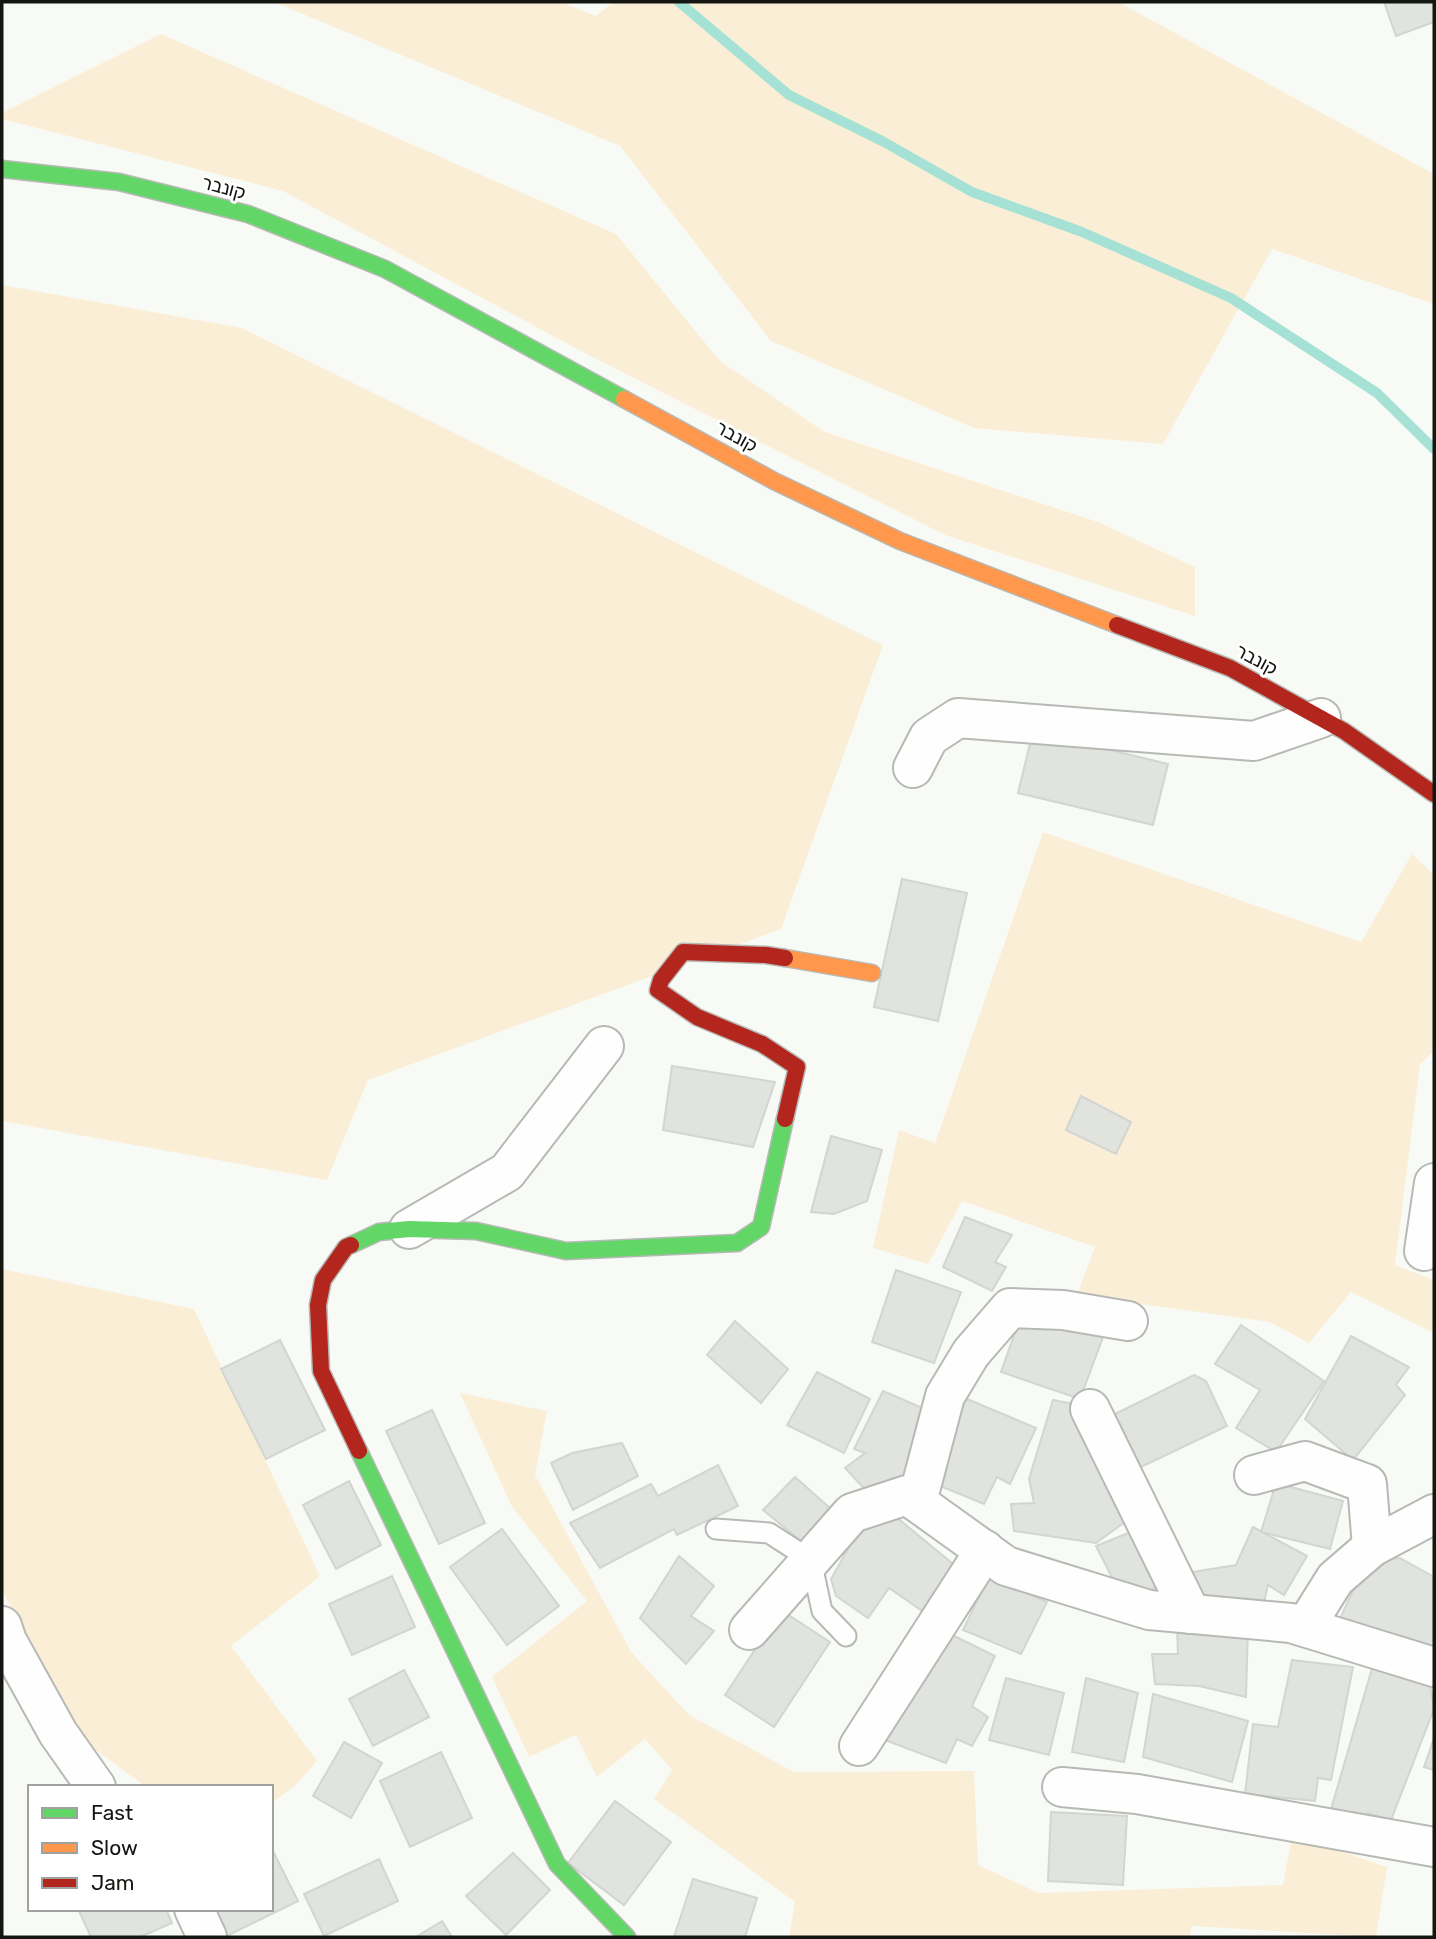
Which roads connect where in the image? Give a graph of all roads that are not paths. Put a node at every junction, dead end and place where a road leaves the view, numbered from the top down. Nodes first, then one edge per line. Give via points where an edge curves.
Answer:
1 (2, 169) edge
2 (1321, 718) junction
3 (913, 768) dead end
4 (1434, 794) edge
5 (872, 973) dead end
6 (604, 1046) dead end
7 (1434, 1183) edge
8 (409, 1229) junction
9 (1424, 1251) dead end
10 (1128, 1321) dead end
11 (1090, 1409) dead end
12 (1254, 1475) dead end
13 (917, 1502) junction
14 (1434, 1514) edge
15 (716, 1529) dead end
16 (1372, 1547) junction
17 (985, 1550) junction
18 (811, 1560) junction
19 (1191, 1614) junction
20 (2, 1626) edge
21 (1305, 1628) junction
22 (749, 1630) dead end
23 (846, 1636) dead end
24 (1434, 1667) edge
25 (859, 1746) dead end
26 (95, 1785) edge
27 (1062, 1787) dead end
28 (1434, 1847) edge
29 (195, 1911) edge
30 (207, 1937) edge
31 (627, 1937) edge

1 - 2 street, קונבר via 119,181 247,214 385,268 774,481 900,541 1230,668
2 - 3 street via 1254,741 958,718 929,737
2 - 4 street, קונבר
5 - 8 street via 766,955 683,952 661,980 658,990 697,1017 762,1044 797,1067 761,1227 737,1242 566,1251 476,1231
6 - 8 street via 507,1172
7 - 9 street
8 - 31 street via 379,1232 346,1247 323,1280 318,1305 321,1371 557,1864
10 - 13 street via 1063,1310 1010,1308 971,1353 945,1396
11 - 19 street
12 - 16 street via 1305,1461 1367,1484
13 - 17 street
13 - 18 street via 907,1495 852,1513
14 - 16 street
15 - 18 lane via 769,1533
16 - 21 street via 1335,1579
17 - 19 street via 1006,1566 1149,1610
17 - 25 street
18 - 22 street
18 - 23 lane via 822,1611
19 - 21 street
20 - 26 street via 58,1732
21 - 24 street
27 - 28 street via 1137,1794
29 - 30 street

